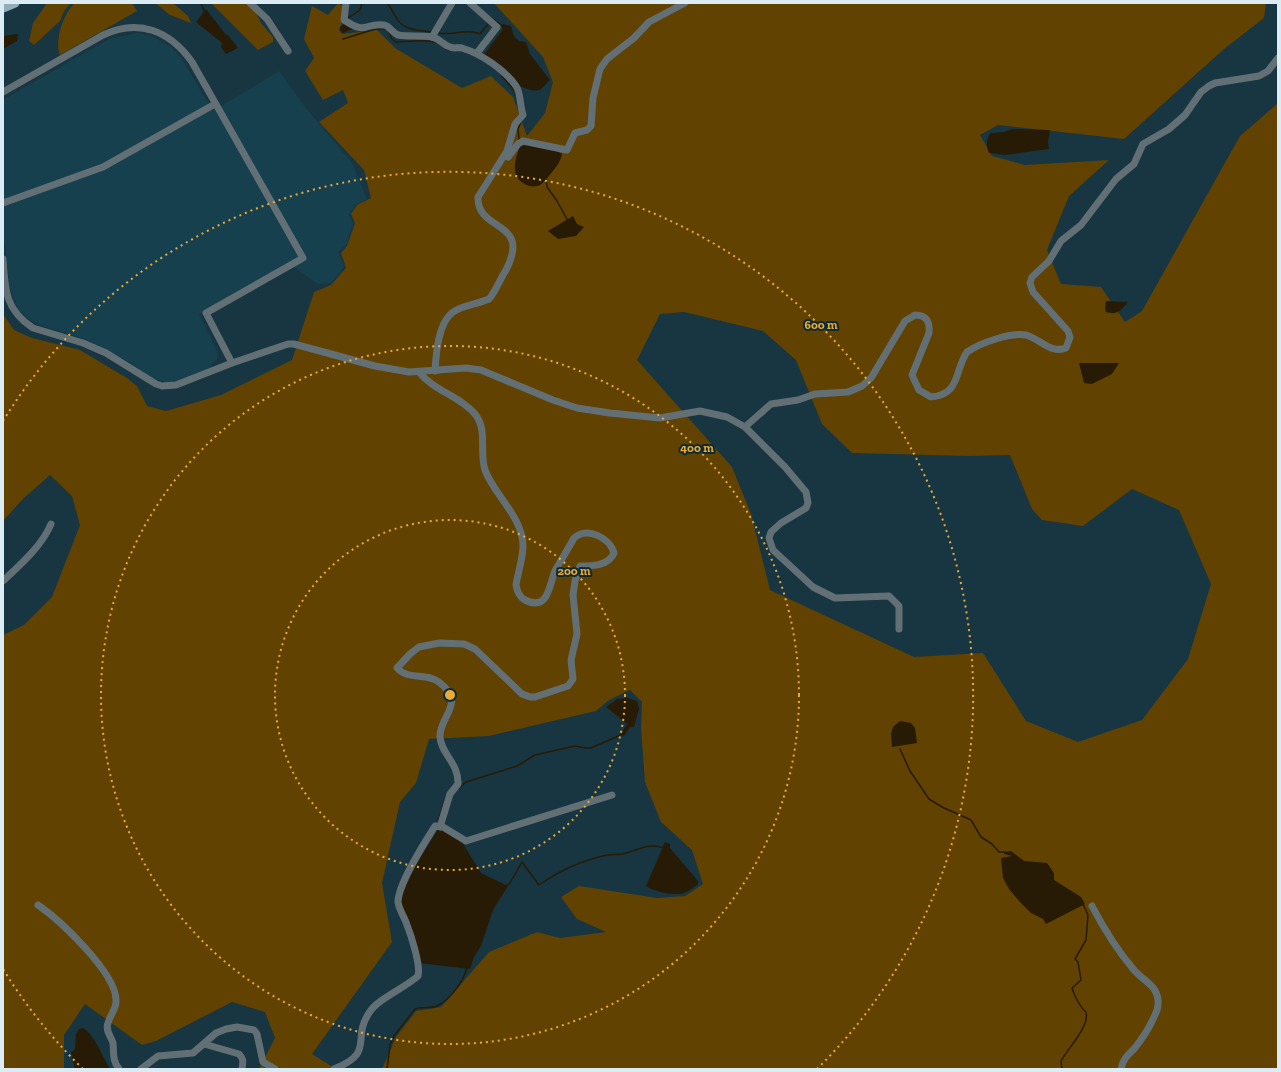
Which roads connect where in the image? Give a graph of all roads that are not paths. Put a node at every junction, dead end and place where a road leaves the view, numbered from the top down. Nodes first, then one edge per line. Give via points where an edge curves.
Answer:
1 (15, 3) edge
2 (250, 3) edge
3 (346, 3) edge
4 (452, 3) edge
5 (470, 3) edge
6 (685, 3) edge
7 (3, 8) edge
8 (432, 37) junction
9 (288, 51) dead end
10 (477, 53) junction
11 (1278, 58) edge
12 (3, 92) edge
13 (215, 104) junction
14 (498, 166) junction
15 (3, 204) edge
16 (3, 259) edge
17 (232, 363) junction
18 (435, 371) junction
19 (419, 372) junction
20 (745, 427) junction
21 (51, 524) dead end
22 (3, 581) edge
23 (899, 629) dead end
24 (612, 795) dead end
25 (440, 827) junction
26 (38, 905) dead end
27 (1092, 906) dead end
28 (204, 1044) junction
29 (119, 1069) edge
30 (141, 1069) edge
31 (242, 1069) edge
32 (275, 1069) edge
33 (334, 1069) edge
34 (1121, 1069) edge

1 - 7 main road
2 - 9 street via 267,19
3 - 8 street via 345,21 356,28 363,29 382,24 398,35
4 - 8 street
5 - 10 street via 497,27
6 - 14 street via 649,22 634,38 607,59 596,81 591,126 587,130 575,133 567,150 521,143 512,150 503,166
8 - 10 street via 449,47 460,47
10 - 14 street via 516,87 523,115 515,124 507,151
11 - 20 street via 1268,71 1259,76 1215,83 1201,92 1169,130 1143,144 1134,164 1116,179 1081,225 1061,241 1049,261 1032,277 1030,283 1033,292 1068,331 1070,337 1066,348 1054,349 1027,336 1010,335 967,352 951,390 931,397 919,390 912,375 930,326 924,316 915,314 905,321 870,378 862,386 848,392 815,394 798,400 771,404
12 - 13 street via 110,31 140,28 165,35 181,47
13 - 15 street via 102,167
13 - 17 street via 303,258 206,313
14 - 18 street via 481,189 478,205 481,213 509,234 513,242 513,254 489,299 454,312 445,322
16 - 17 street via 8,300 17,314 28,324 106,353 156,384 176,385
17 - 19 street via 294,344 375,366
18 - 19 street
18 - 20 street via 466,368 481,370 578,408 643,418 660,418 700,411 727,417
19 - 25 street via 427,382 474,413 480,422 486,471 516,521 523,545 516,585 521,598 536,602 546,598 550,592 554,572 578,534 596,535 608,542 614,553 605,563 580,566 577,573 573,595 577,634 571,660 573,679 568,686 535,697 522,694 475,649 464,644 438,643 419,648 397,668 406,675 430,677 445,688 452,703 440,735 441,744 455,766 458,784 449,799
20 - 23 street via 803,487 807,497 806,508 780,523 771,532 769,538 773,550 813,586 835,598 889,596 899,606
21 - 22 street via 47,534
24 - 25 street via 466,841
25 - 33 street via 435,826 427,839 404,882 398,900 412,941 418,976 369,1012 357,1057
26 - 29 street via 83,945 115,988 117,1000 107,1030 113,1043 112,1057
27 - 34 street via 1117,948 1135,972 1154,989 1158,999 1153,1018 1143,1037 1124,1058
28 - 30 street via 192,1053 158,1056
28 - 31 street via 239,1054 242,1057
28 - 32 street via 216,1033 226,1029 237,1027 254,1030 264,1062

